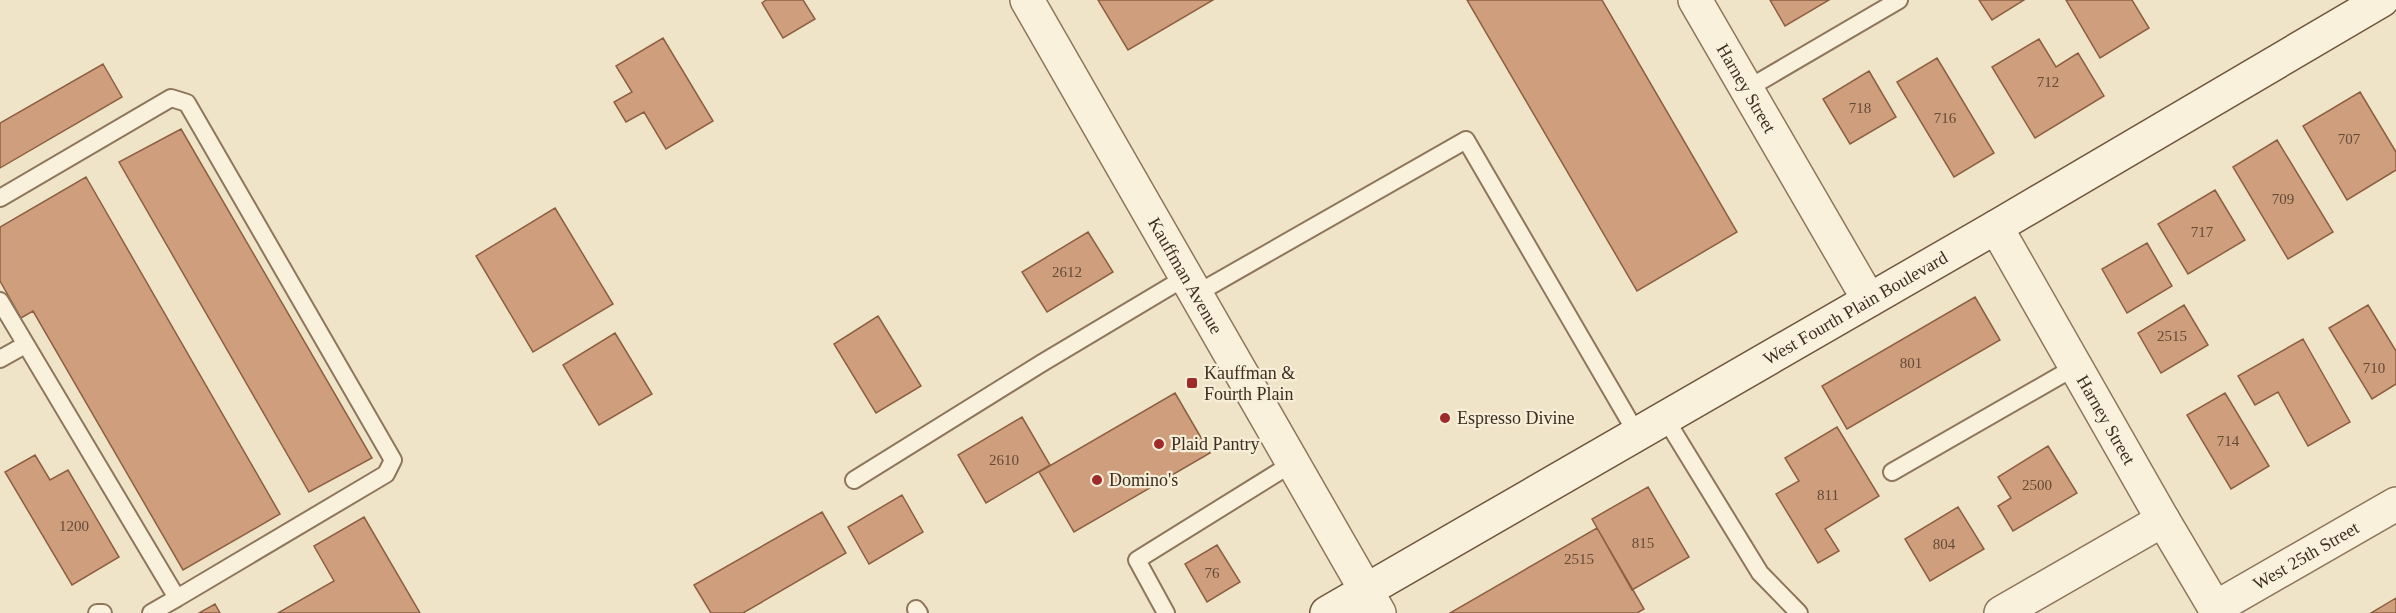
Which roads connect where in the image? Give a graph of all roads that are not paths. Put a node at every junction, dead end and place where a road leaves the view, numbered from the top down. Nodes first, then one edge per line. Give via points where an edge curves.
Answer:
1 (1027, 0) edge
2 (1695, 0) edge
3 (1899, 0) edge
4 (2382, 0) edge
5 (1747, 89) junction
6 (0, 198) edge
7 (1996, 227) junction
8 (1191, 286) junction
9 (1869, 300) junction
10 (0, 301) edge
11 (25, 345) junction
12 (0, 359) edge
13 (2075, 367) junction
14 (1665, 418) junction
15 (1636, 434) junction
16 (1293, 463) junction
17 (1892, 472) dead end
18 (854, 480) dead end
19 (2396, 504) edge
20 (2163, 520) junction
21 (177, 598) junction
22 (1372, 602) edge
23 (2217, 610) edge
24 (97, 613) edge
25 (103, 613) edge
26 (151, 613) edge
27 (1166, 613) edge
28 (1327, 613) edge
29 (1799, 613) edge
30 (2001, 613) edge

1 - 8 street, Kauffman Avenue
2 - 5 street, Harney Street
3 - 5 lane
4 - 7 street, West Fourth Plain Boulevard
5 - 9 street, Harney Street
6 - 21 lane via 171,98 187,103 393,460 386,474
7 - 9 street, West Fourth Plain Boulevard
7 - 13 street, Harney Street
8 - 15 lane via 1466,140
8 - 16 street, Kauffman Avenue
8 - 18 lane
9 - 14 street, West Fourth Plain Boulevard
10 - 11 lane
11 - 12 lane
11 - 21 lane
13 - 17 lane
13 - 20 street, Harney Street
14 - 15 street, West Fourth Plain Boulevard
14 - 29 lane via 1760,573
15 - 22 street, West Fourth Plain Boulevard
16 - 22 street, Kauffman Avenue
16 - 27 lane via 1137,560
19 - 23 street, West 25th Street
20 - 23 street, Harney Street
20 - 30 street
21 - 26 lane
22 - 28 street, West Fourth Plain Boulevard
24 - 25 lane

